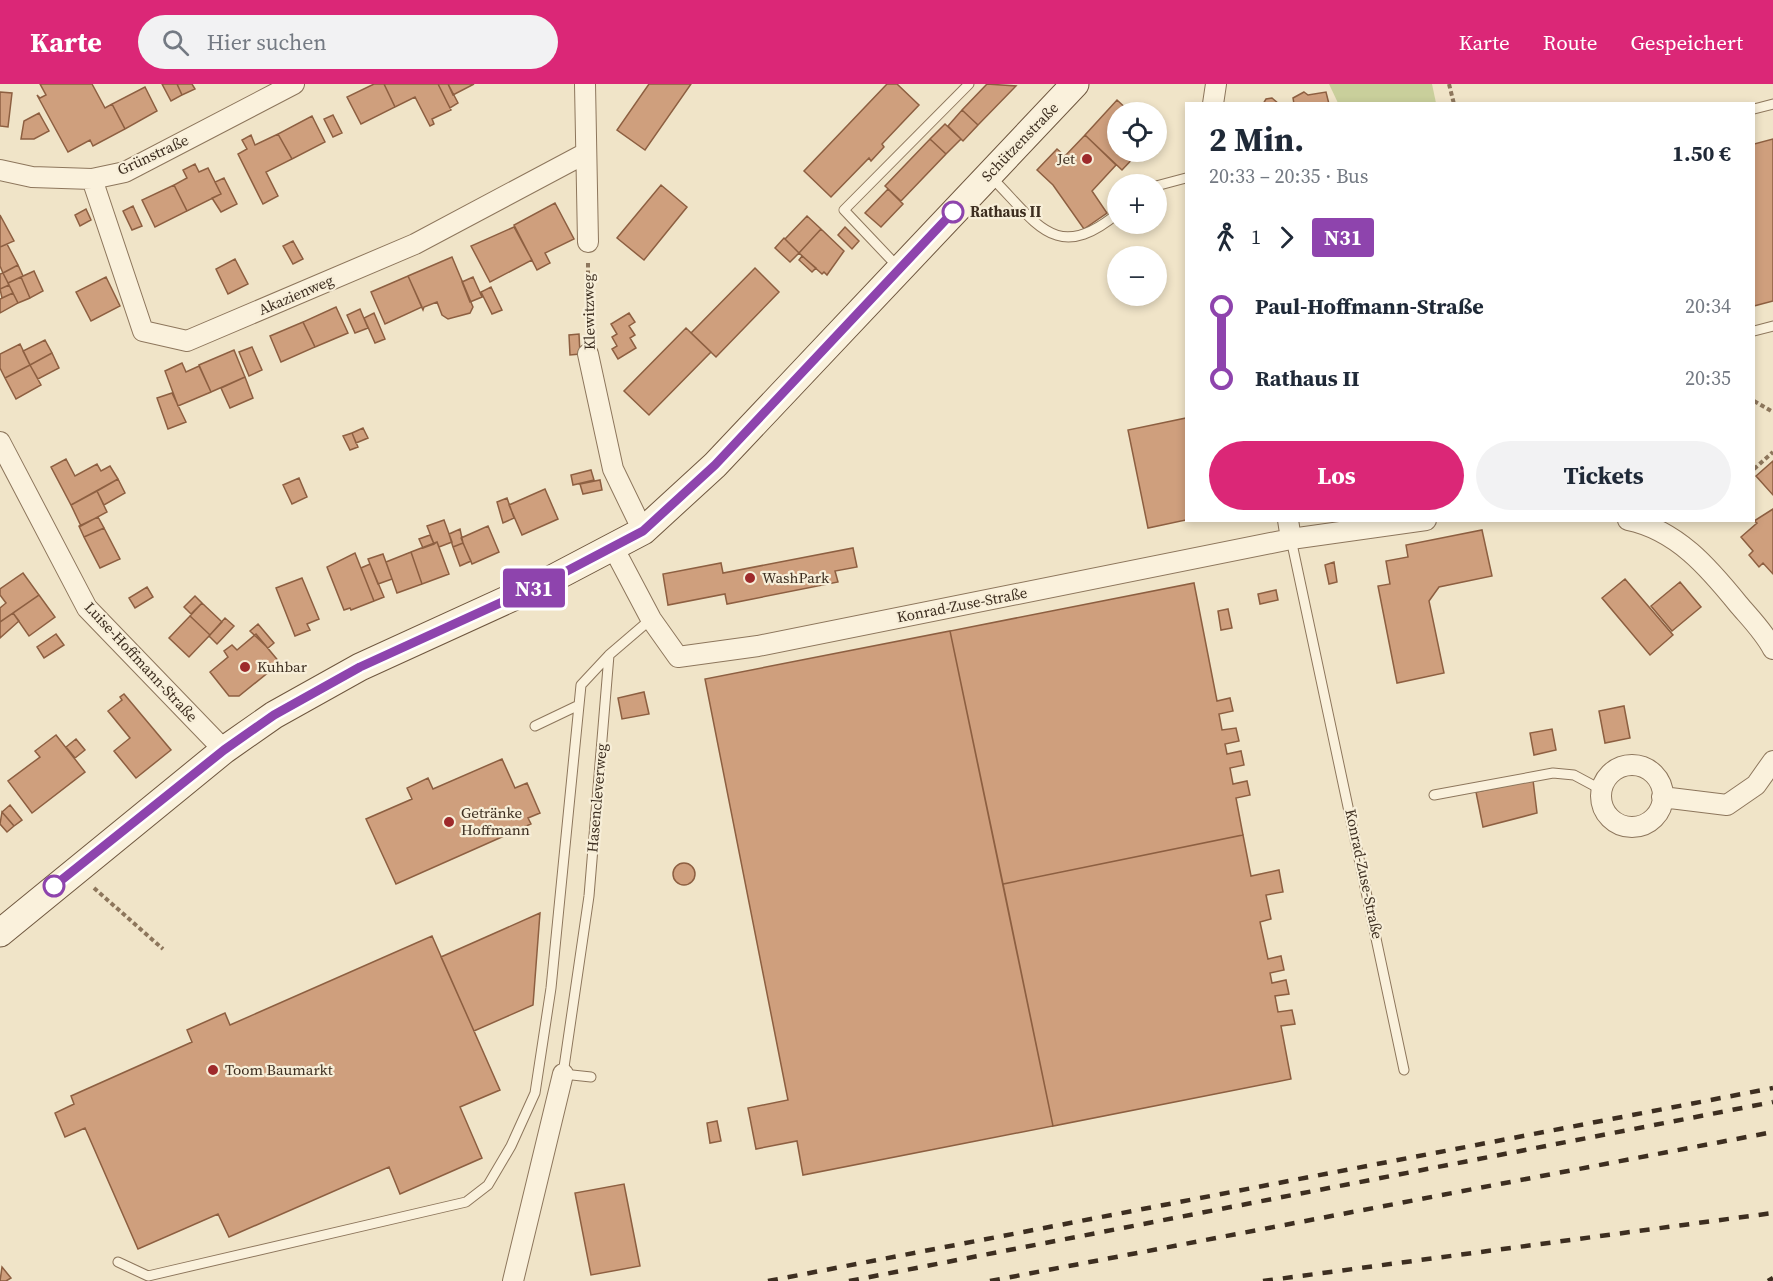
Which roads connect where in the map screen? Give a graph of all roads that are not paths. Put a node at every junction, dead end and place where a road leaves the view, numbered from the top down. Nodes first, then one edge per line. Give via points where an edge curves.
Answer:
1 (294, 84) edge
2 (585, 84) edge
3 (969, 84) edge
4 (1075, 84) edge
5 (1216, 84) edge
6 (1213, 102) edge
7 (1773, 104) edge
8 (1755, 109) edge
9 (586, 153) junction
10 (0, 170) edge
11 (989, 175) junction
12 (1185, 178) edge
13 (92, 179) junction
14 (1167, 183) edge
15 (1107, 221) edge
16 (588, 242) road end
17 (899, 269) junction
18 (1773, 326) edge
19 (1755, 331) edge
20 (588, 354) road end
21 (0, 441) edge
22 (1399, 522) edge
23 (1636, 522) edge
24 (1290, 530) edge
25 (643, 531) junction
26 (614, 549) junction
27 (651, 619) junction
28 (1773, 649) edge
29 (609, 655) junction
30 (579, 705) junction
31 (535, 726) dead end
32 (224, 750) junction
33 (1773, 761) edge
34 (1602, 790) junction
35 (1434, 795) dead end
36 (1662, 797) junction
37 (0, 933) edge
38 (1404, 1070) dead end
39 (563, 1074) junction
40 (591, 1077) dead end
41 (118, 1262) dead end
42 (513, 1281) edge

1 - 13 street, Grünstraße via 125,172
2 - 9 street
3 - 17 lane via 844,210
4 - 11 main road, Schützenstraße
5 - 6 street
7 - 8 lane
9 - 13 street, Akazienweg via 416,244 187,341 143,330
9 - 16 street
10 - 13 street, Grünstraße via 32,177
11 - 15 lane via 1046,232 1058,238 1088,235
11 - 17 main road, Schützenstraße
12 - 14 lane
17 - 25 main road, Schützenstraße via 715,465
18 - 19 lane
20 - 25 street, Klewitzweg via 613,469
21 - 32 street, Luise-Hoffmann-Straße via 87,608
22 - 24 street, Konrad-Zuse-Straße
23 - 28 street via 1673,538 1708,567
24 - 27 street, Konrad-Zuse-Straße via 758,646 678,657
24 - 38 lane, Konrad-Zuse-Straße
25 - 26 main road, Schützenstraße
26 - 27 street
26 - 32 main road, Schützenstraße via 360,667 274,715
27 - 29 lane
29 - 30 lane via 581,685
29 - 39 lane, Hasencleverweg via 589,896
30 - 31 lane
30 - 41 lane via 551,988 535,1094 488,1185 466,1202 148,1276
32 - 37 main road, Schützenstraße
33 - 36 street via 1756,784 1727,805
34 - 35 lane via 1574,775 1553,773
34 - 36 street via 1611,773 1633,765 1654,774
34 - 36 street via 1602,804 1609,817 1631,826 1653,818
39 - 40 lane
39 - 42 street, Hasencleverweg

